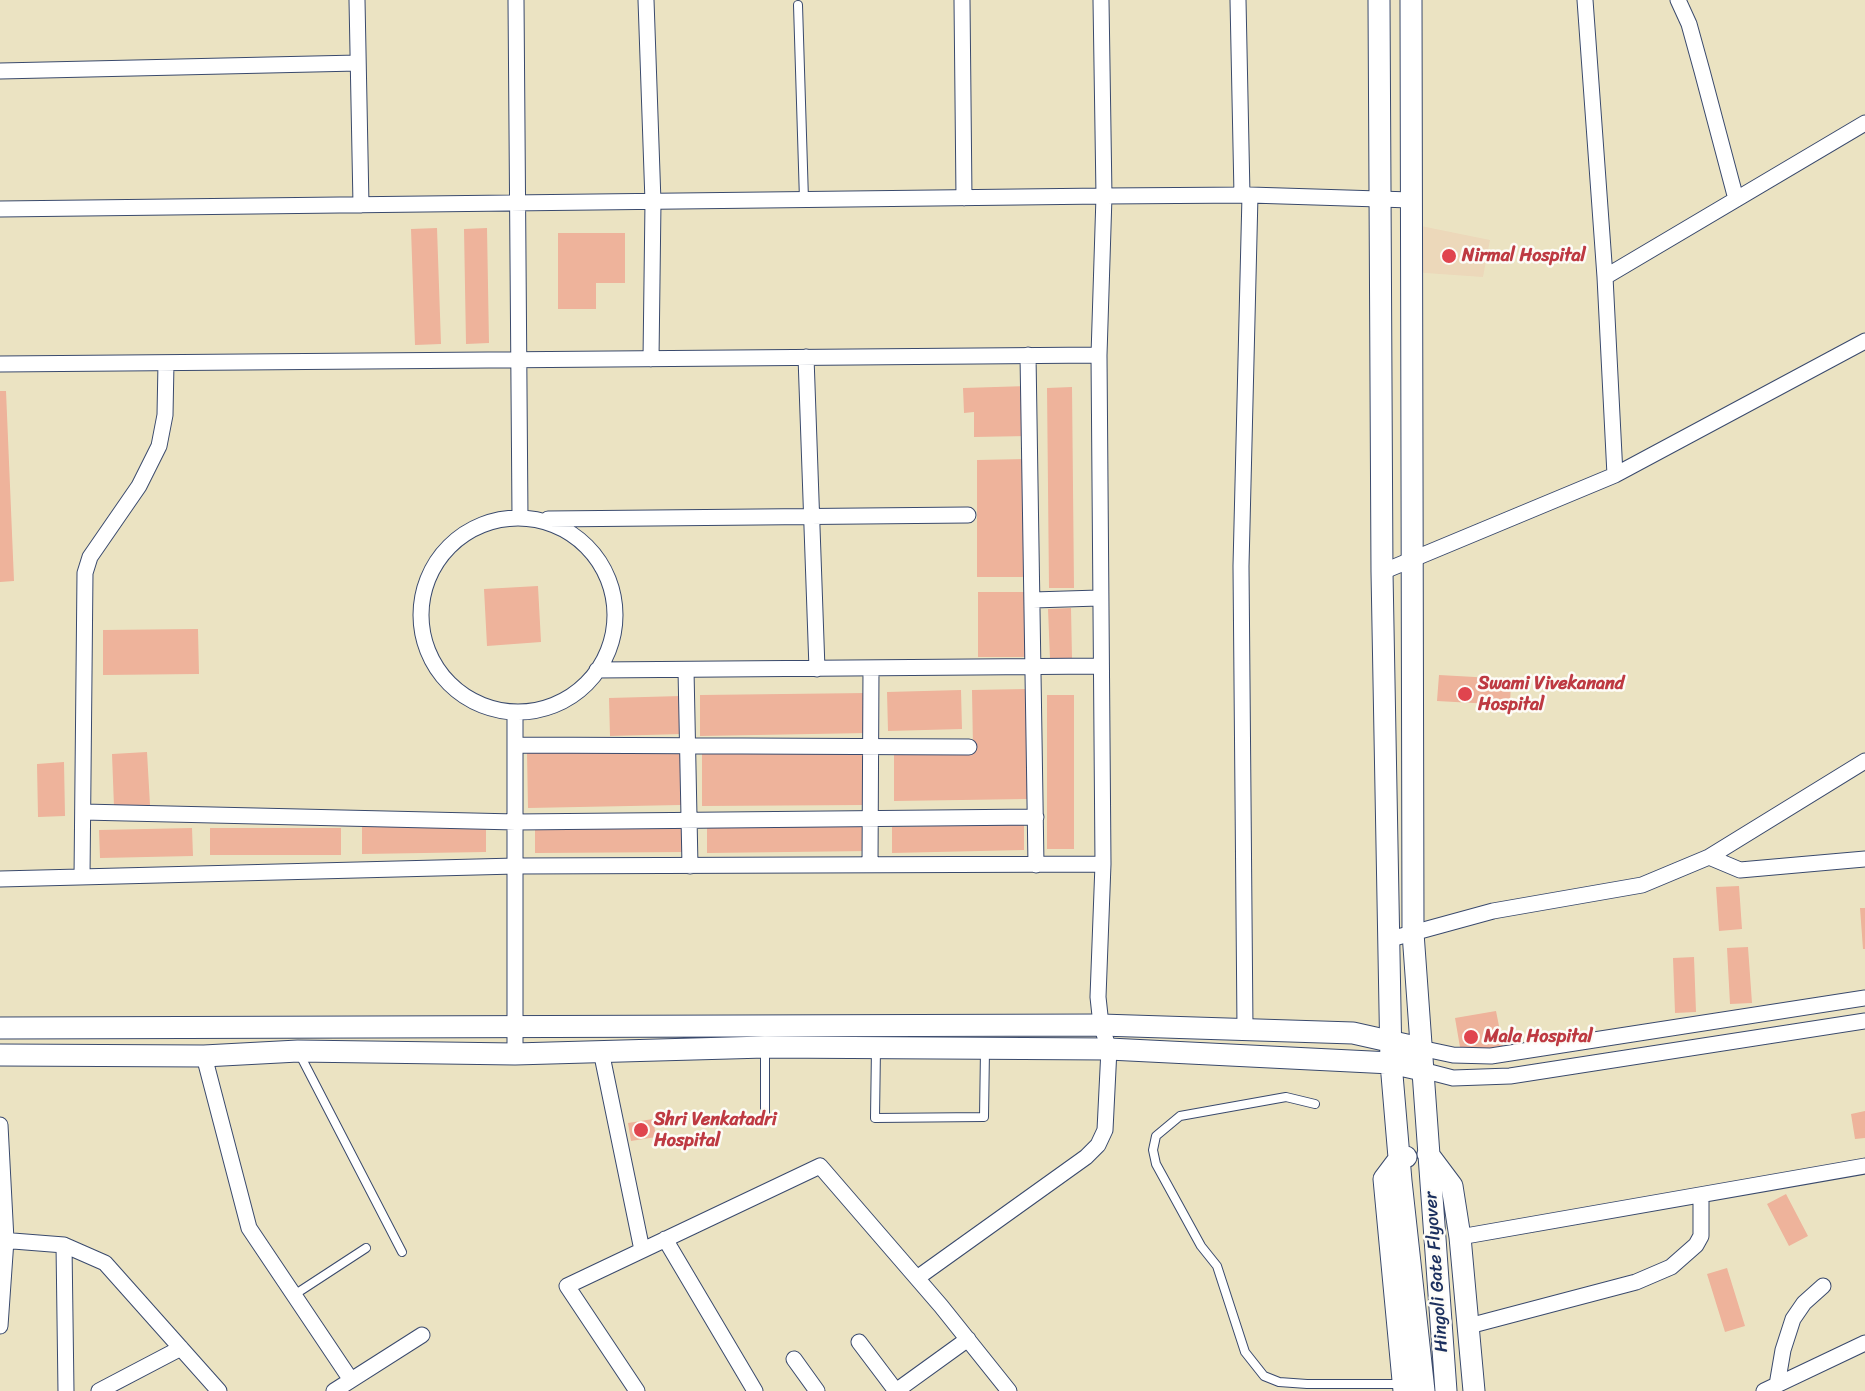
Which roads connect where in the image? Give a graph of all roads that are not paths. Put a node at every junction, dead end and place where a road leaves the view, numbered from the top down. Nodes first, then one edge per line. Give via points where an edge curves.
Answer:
1 (357, 0) edge
2 (516, 0) edge
3 (646, 0) edge
4 (962, 0) edge
5 (1101, 0) edge
6 (1238, 0) edge
7 (1378, 0) edge
8 (1412, 0) edge
9 (1585, 0) edge
10 (1678, 0) edge
11 (798, 5) dead end
12 (358, 63) junction
13 (0, 71) edge
14 (1865, 123) edge
15 (1246, 195) junction
16 (1104, 196) junction
17 (964, 198) junction
18 (1379, 199) junction
19 (804, 200) junction
20 (1411, 200) junction
21 (1736, 200) junction
22 (653, 202) junction
23 (517, 204) junction
24 (361, 205) junction
25 (0, 209) edge
26 (1605, 277) junction
27 (1865, 341) edge
28 (1028, 355) junction
29 (1099, 355) junction
30 (806, 357) junction
31 (651, 359) junction
32 (518, 360) junction
33 (166, 363) junction
34 (0, 364) edge
35 (1615, 475) junction
36 (812, 515) junction
37 (968, 515) dead end
38 (520, 517) junction
39 (542, 520) junction
40 (1414, 559) junction
41 (1382, 572) junction
42 (1100, 598) junction
43 (1033, 600) junction
44 (1100, 666) junction
45 (1035, 667) junction
46 (871, 668) junction
47 (817, 669) junction
48 (597, 670) junction
49 (686, 670) junction
50 (515, 713) junction
51 (687, 744) junction
52 (516, 745) junction
53 (871, 745) junction
54 (969, 747) dead end
55 (1865, 761) edge
56 (83, 812) junction
57 (1036, 817) junction
58 (689, 818) junction
59 (870, 818) junction
60 (516, 822) junction
61 (1709, 856) junction
62 (1865, 859) edge
63 (1103, 864) junction
64 (870, 865) junction
65 (1036, 865) junction
66 (516, 866) junction
67 (690, 866) junction
68 (82, 877) junction
69 (0, 879) edge
70 (1413, 933) junction
71 (1387, 940) junction
72 (1865, 998) edge
73 (1865, 1021) edge
74 (765, 1024) junction
75 (1101, 1025) junction
76 (516, 1026) junction
77 (0, 1028) edge
78 (1245, 1028) junction
79 (1391, 1040) junction
80 (765, 1047) junction
81 (876, 1048) junction
82 (985, 1048) junction
83 (1420, 1048) junction
84 (1109, 1049) junction
85 (298, 1051) junction
86 (601, 1051) junction
87 (515, 1054) junction
88 (0, 1055) edge
89 (204, 1056) junction
90 (1391, 1063) junction
91 (1422, 1070) junction
92 (1315, 1104) dead end
93 (765, 1121) dead end
94 (0, 1125) edge
95 (1428, 1154) junction
96 (1399, 1159) junction
97 (1865, 1166) edge
98 (1701, 1195) junction
99 (1460, 1237) junction
100 (665, 1239) junction
101 (3, 1240) edge
102 (64, 1245) junction
103 (366, 1248) dead end
104 (642, 1250) junction
105 (402, 1252) dead end
106 (917, 1278) junction
107 (1823, 1286) dead end
108 (294, 1295) junction
109 (0, 1326) edge
110 (1469, 1326) junction
111 (422, 1335) dead end
112 (968, 1339) junction
113 (859, 1342) dead end
114 (1865, 1343) edge
115 (181, 1348) junction
116 (794, 1359) dead end
117 (351, 1380) junction
118 (1403, 1388) edge
119 (1770, 1388) edge
120 (66, 1391) edge
121 (99, 1391) edge
122 (219, 1391) edge
123 (334, 1391) edge
124 (637, 1391) edge
125 (755, 1391) edge
126 (817, 1391) edge
127 (896, 1391) edge
128 (1009, 1391) edge
129 (1424, 1391) edge
130 (1446, 1391) edge
131 (1474, 1391) edge

1 - 12 street
2 - 23 street
3 - 22 street
4 - 17 street
5 - 16 street
6 - 15 street
7 - 18 main road, Hingoli Gate Flyover
8 - 20 main road, Hingoli Gate Flyover
9 - 26 street
10 - 21 street via 1689,24
11 - 19 lane
12 - 13 street
12 - 24 street
14 - 21 street
15 - 16 street
15 - 18 street
15 - 78 street via 1241,566
16 - 17 street
16 - 29 street
17 - 19 street
18 - 20 street
18 - 41 main road, Hingoli Gate Flyover
19 - 22 street
20 - 40 main road, Hingoli Gate Flyover
21 - 26 street
22 - 23 street
22 - 31 street
23 - 24 street
23 - 32 street
24 - 25 street
26 - 35 street
27 - 35 street
28 - 29 street
28 - 30 street
28 - 43 street
29 - 42 street
30 - 31 street
30 - 36 street
31 - 32 street
32 - 33 street
32 - 38 street
33 - 34 street
33 - 56 street via 165,415 159,446 139,486 90,557 85,573
35 - 40 street
36 - 37 street
36 - 39 street
36 - 47 street
38 - 39 street
38 - 50 street via 487,521 462,534 439,556 421,598 420,627 427,654 439,675 459,694 490,709
39 - 48 street via 575,535 594,553 606,573 615,600 613,639
40 - 41 street
40 - 70 main road, Hingoli Gate Flyover
41 - 71 main road, Hingoli Gate Flyover
42 - 43 street
42 - 44 street
43 - 45 street
44 - 45 street
44 - 63 street
45 - 46 street
45 - 57 street
46 - 47 street
46 - 53 street
47 - 49 street
48 - 49 street
48 - 50 street via 578,692 554,706
49 - 51 street
50 - 52 street
51 - 52 street
51 - 53 street
51 - 58 street
52 - 60 street
53 - 54 street
53 - 59 street
55 - 61 street
56 - 60 street
56 - 68 street
57 - 59 street
57 - 65 street
58 - 59 street
58 - 60 street
58 - 67 street
59 - 64 street
60 - 66 street
61 - 62 street via 1740,870
61 - 70 street via 1642,885 1493,911
63 - 65 street
63 - 75 street via 1098,997
64 - 65 street
64 - 67 street
66 - 67 street
66 - 68 street
66 - 76 street
68 - 69 street
70 - 71 street
70 - 83 main road, Hingoli Gate Flyover
71 - 79 main road, Hingoli Gate Flyover
72 - 83 street via 1491,1056 1453,1055
73 - 91 street via 1510,1076 1453,1078
74 - 75 main road
74 - 76 main road
74 - 80 lane
75 - 78 main road
75 - 84 street
76 - 77 main road
76 - 87 street
78 - 79 main road via 1353,1033
79 - 83 main road
79 - 90 main road, Hingoli Gate Flyover
80 - 81 main road
80 - 86 main road
80 - 93 lane
81 - 82 main road
81 - 82 lane via 875,1118 984,1117
82 - 84 main road
83 - 91 main road, Hingoli Gate Flyover
84 - 90 main road
84 - 106 street via 1105,1130 1098,1145
85 - 87 main road
85 - 89 main road
85 - 105 lane
86 - 87 main road
86 - 104 street
88 - 89 main road
89 - 108 street via 249,1228
90 - 91 main road
90 - 96 main road, Hingoli Gate Flyover
91 - 95 main road, Hingoli Gate Flyover
92 - 118 lane via 1286,1097 1180,1116 1156,1136 1156,1164 1201,1246 1217,1266 1245,1352 1264,1376 1280,1382
94 - 101 street
95 - 96 main road
95 - 99 main road via 1452,1186
95 - 130 main road, Hingoli Gate Flyover
96 - 118 main road via 1384,1179
96 - 129 main road, Hingoli Gate Flyover
97 - 98 street
98 - 99 street
98 - 110 street via 1701,1236 1671,1267 1636,1282
99 - 110 main road
100 - 104 street
100 - 106 street via 820,1166
100 - 125 street
101 - 102 street
101 - 109 street
102 - 115 street via 105,1263
102 - 120 street
103 - 108 lane
104 - 124 street via 567,1286
106 - 112 street
107 - 119 street via 1793,1319
108 - 117 street
110 - 131 main road
111 - 117 street
112 - 127 street
112 - 128 street
113 - 127 street
114 - 119 street
115 - 121 street
115 - 122 street
116 - 126 street
117 - 123 street

